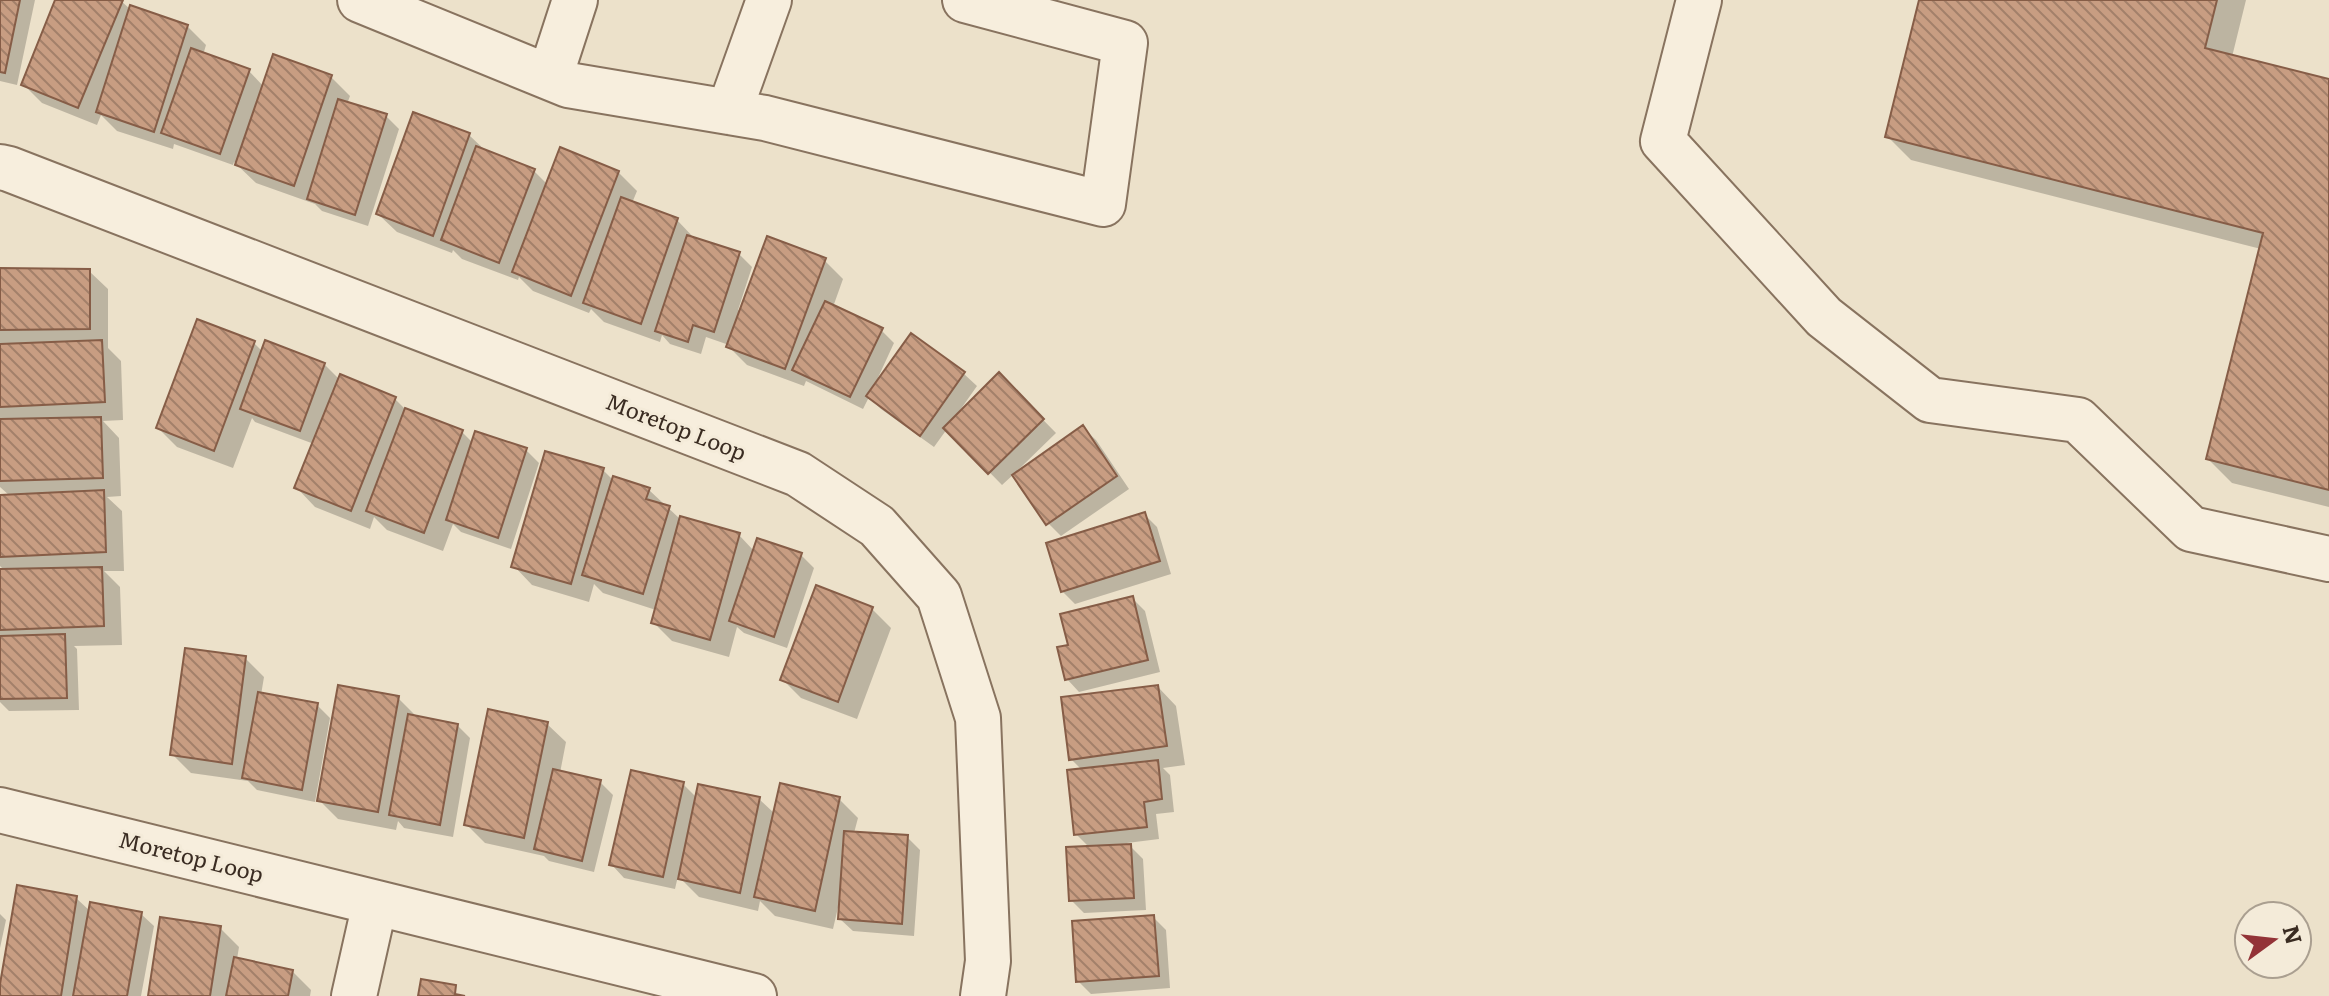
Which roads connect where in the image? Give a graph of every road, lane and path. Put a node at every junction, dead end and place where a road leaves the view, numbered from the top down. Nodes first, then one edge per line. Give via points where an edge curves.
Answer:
1 (360, 0) edge
2 (575, 0) edge
3 (769, 0) edge
4 (965, 0) edge
5 (1699, 0) edge
6 (550, 77) junction
7 (729, 112) junction
8 (0, 167) edge
9 (2329, 559) edge
10 (0, 810) edge
11 (375, 903) junction
12 (354, 996) edge
13 (754, 996) edge
14 (983, 996) edge

1 - 6 street
2 - 6 street
3 - 7 street
4 - 7 street via 1125,43 1103,204
5 - 9 street via 1663,141 1824,317 1930,400 2078,420 2191,529
6 - 7 street via 568,85
8 - 14 street, Moretop Loop via 798,474 877,526 939,596 978,718 988,961
10 - 11 street, Moretop Loop
11 - 12 street
11 - 13 street, Moretop Loop

